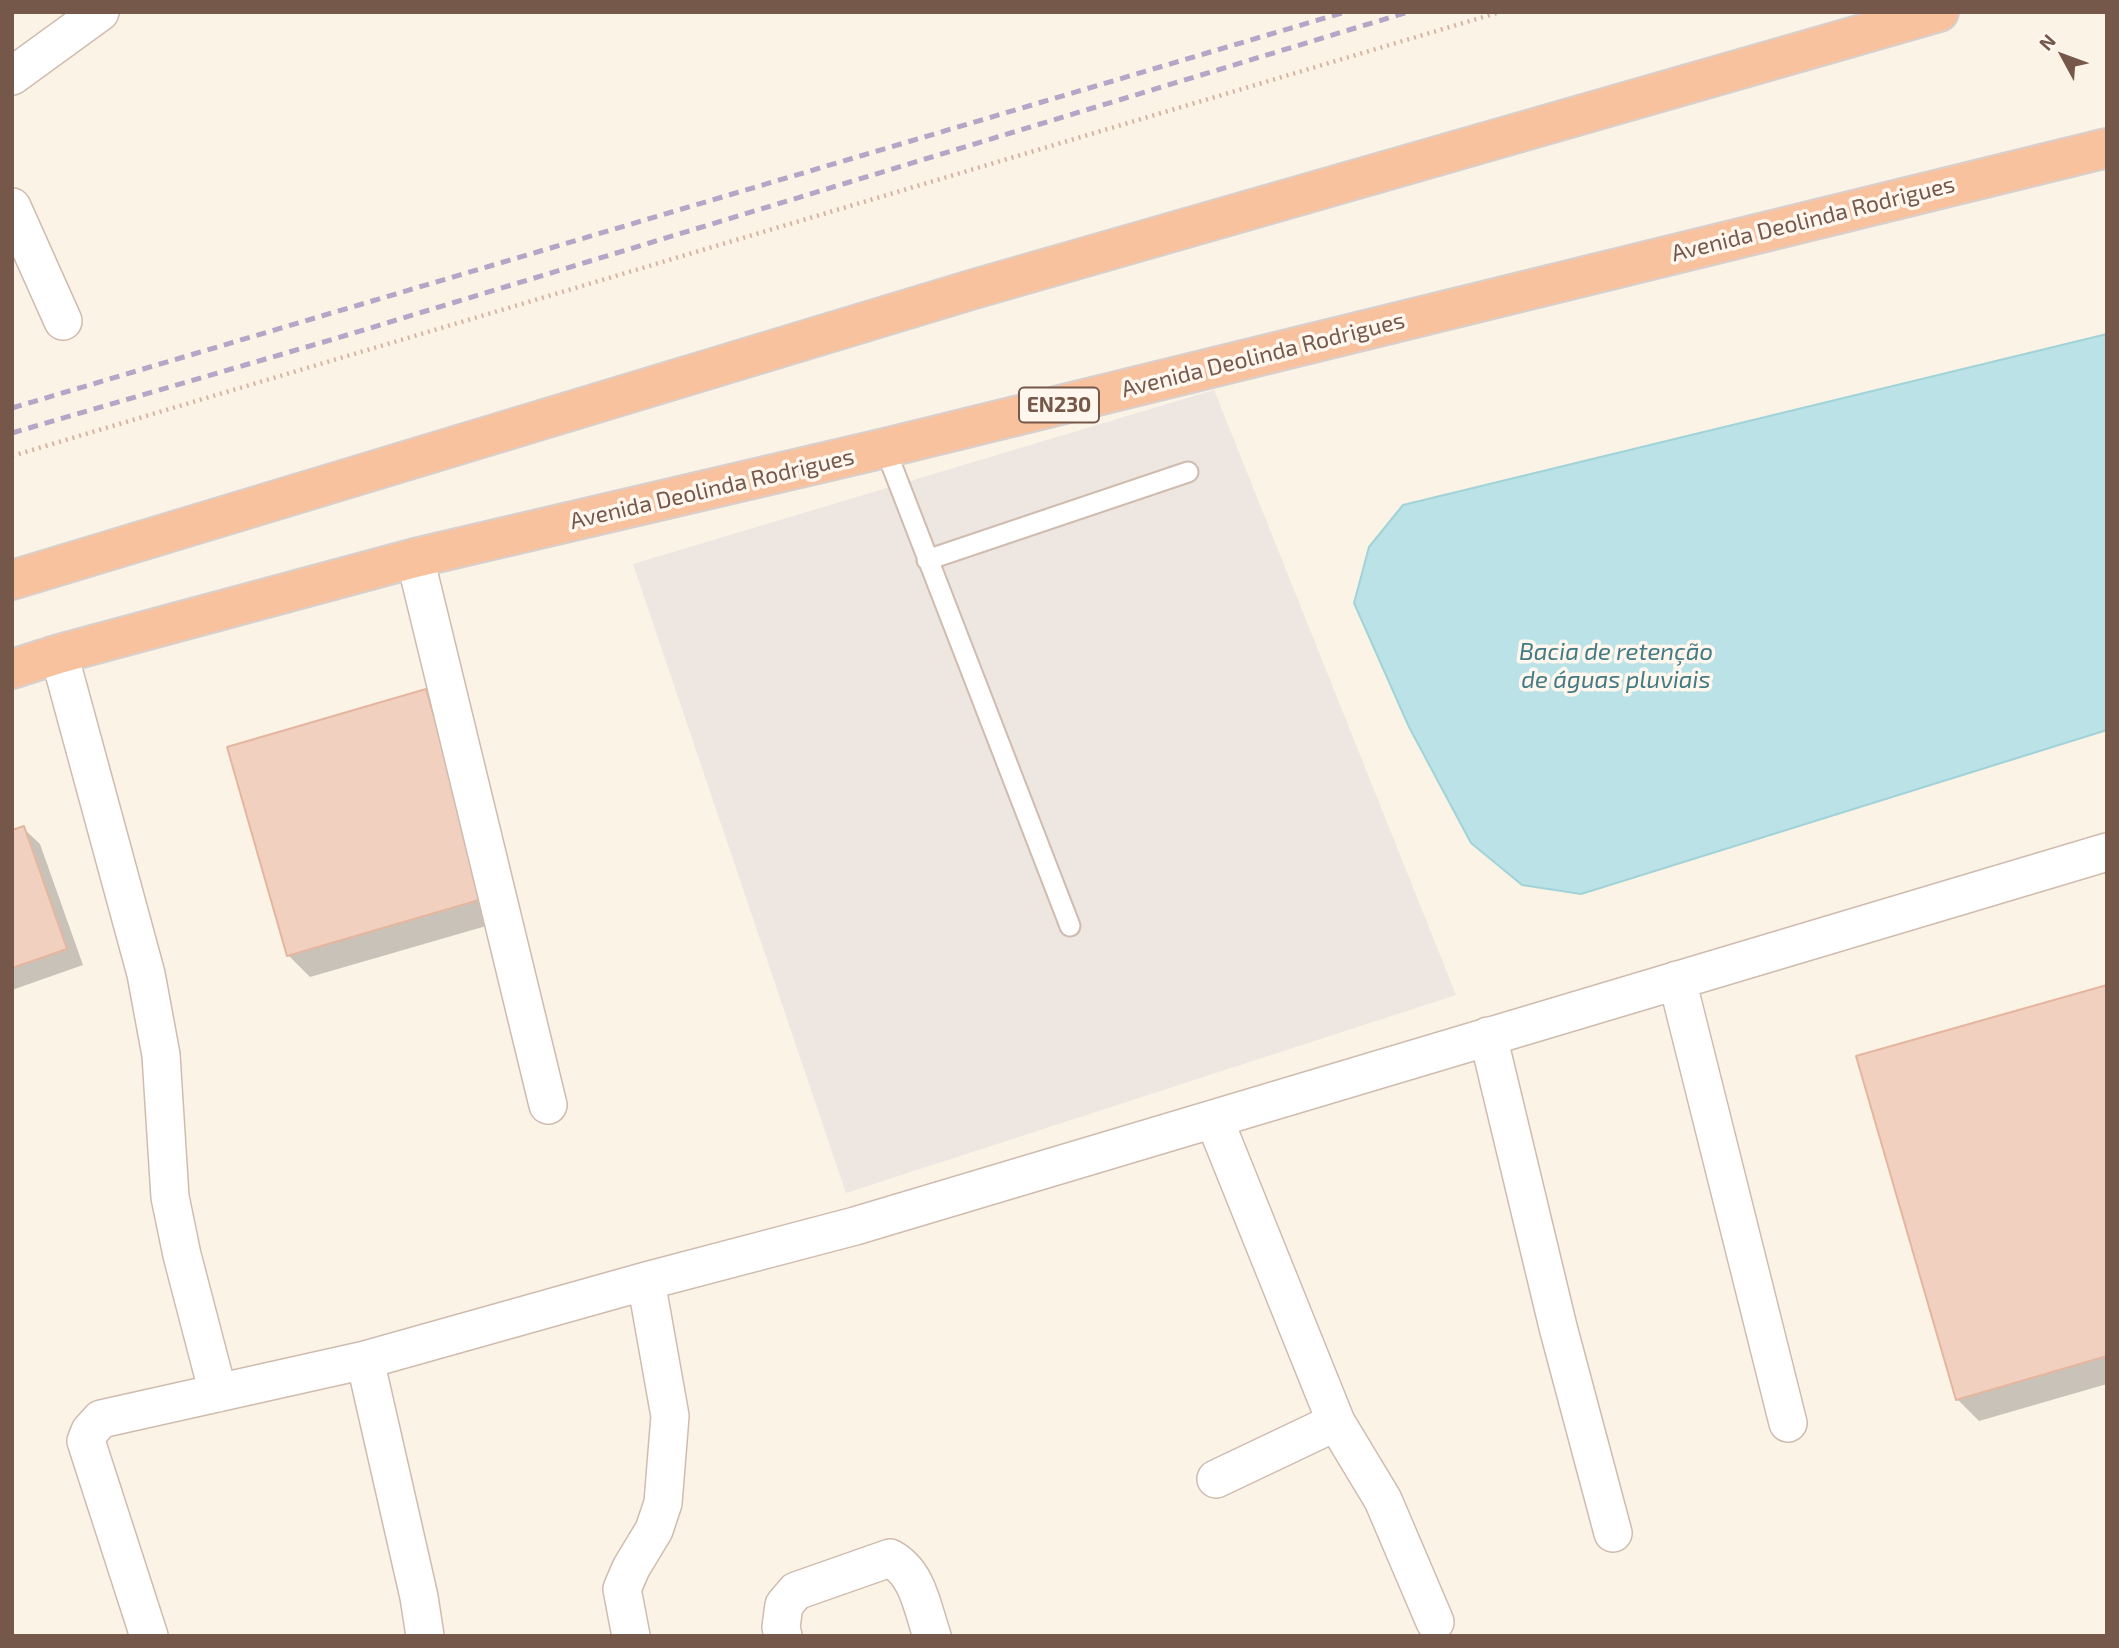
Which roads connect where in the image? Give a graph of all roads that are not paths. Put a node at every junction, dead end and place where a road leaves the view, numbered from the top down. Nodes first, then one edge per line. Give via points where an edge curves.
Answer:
1 (100, 12) edge
2 (1939, 12) edge
3 (12, 76) edge
4 (2107, 148) edge
5 (12, 207) edge
6 (63, 321) dead end
7 (885, 449) junction
8 (1188, 472) dead end
9 (415, 558) junction
10 (928, 560) junction
11 (12, 580) edge
12 (59, 654) junction
13 (12, 669) edge
14 (2107, 852) edge
15 (1070, 926) dead end
16 (1677, 980) junction
17 (1488, 1036) junction
18 (548, 1105) dead end
19 (1214, 1119) junction
20 (646, 1281) junction
21 (365, 1360) junction
22 (218, 1393) junction
23 (1336, 1422) junction
24 (1788, 1423) dead end
25 (1216, 1479) dead end
26 (1613, 1533) dead end
27 (1435, 1622) dead end
28 (149, 1636) edge
29 (425, 1636) edge
30 (631, 1636) edge
31 (783, 1636) edge
32 (932, 1636) edge

1 - 3 street
2 - 11 highway via 974,289
4 - 7 highway, Avenida Deolinda Rodrigues / EN230
5 - 6 street
7 - 9 highway, Avenida Deolinda Rodrigues / EN230
7 - 10 lane
8 - 10 lane
9 - 12 highway, Avenida Deolinda Rodrigues / EN230
9 - 18 street
10 - 15 lane
12 - 13 highway, Avenida Deolinda Rodrigues / EN230
12 - 22 street via 146,974 161,1055 170,1197
14 - 16 street
16 - 17 street
16 - 24 street
17 - 19 street
17 - 26 street
19 - 20 street via 855,1226
19 - 23 street
20 - 21 street
20 - 30 street via 670,1416 663,1503 622,1589
21 - 22 street
21 - 29 street
22 - 28 street via 101,1419 86,1441
23 - 25 street
23 - 27 street via 1383,1500
31 - 32 street via 784,1605 796,1591 890,1558 912,1575

